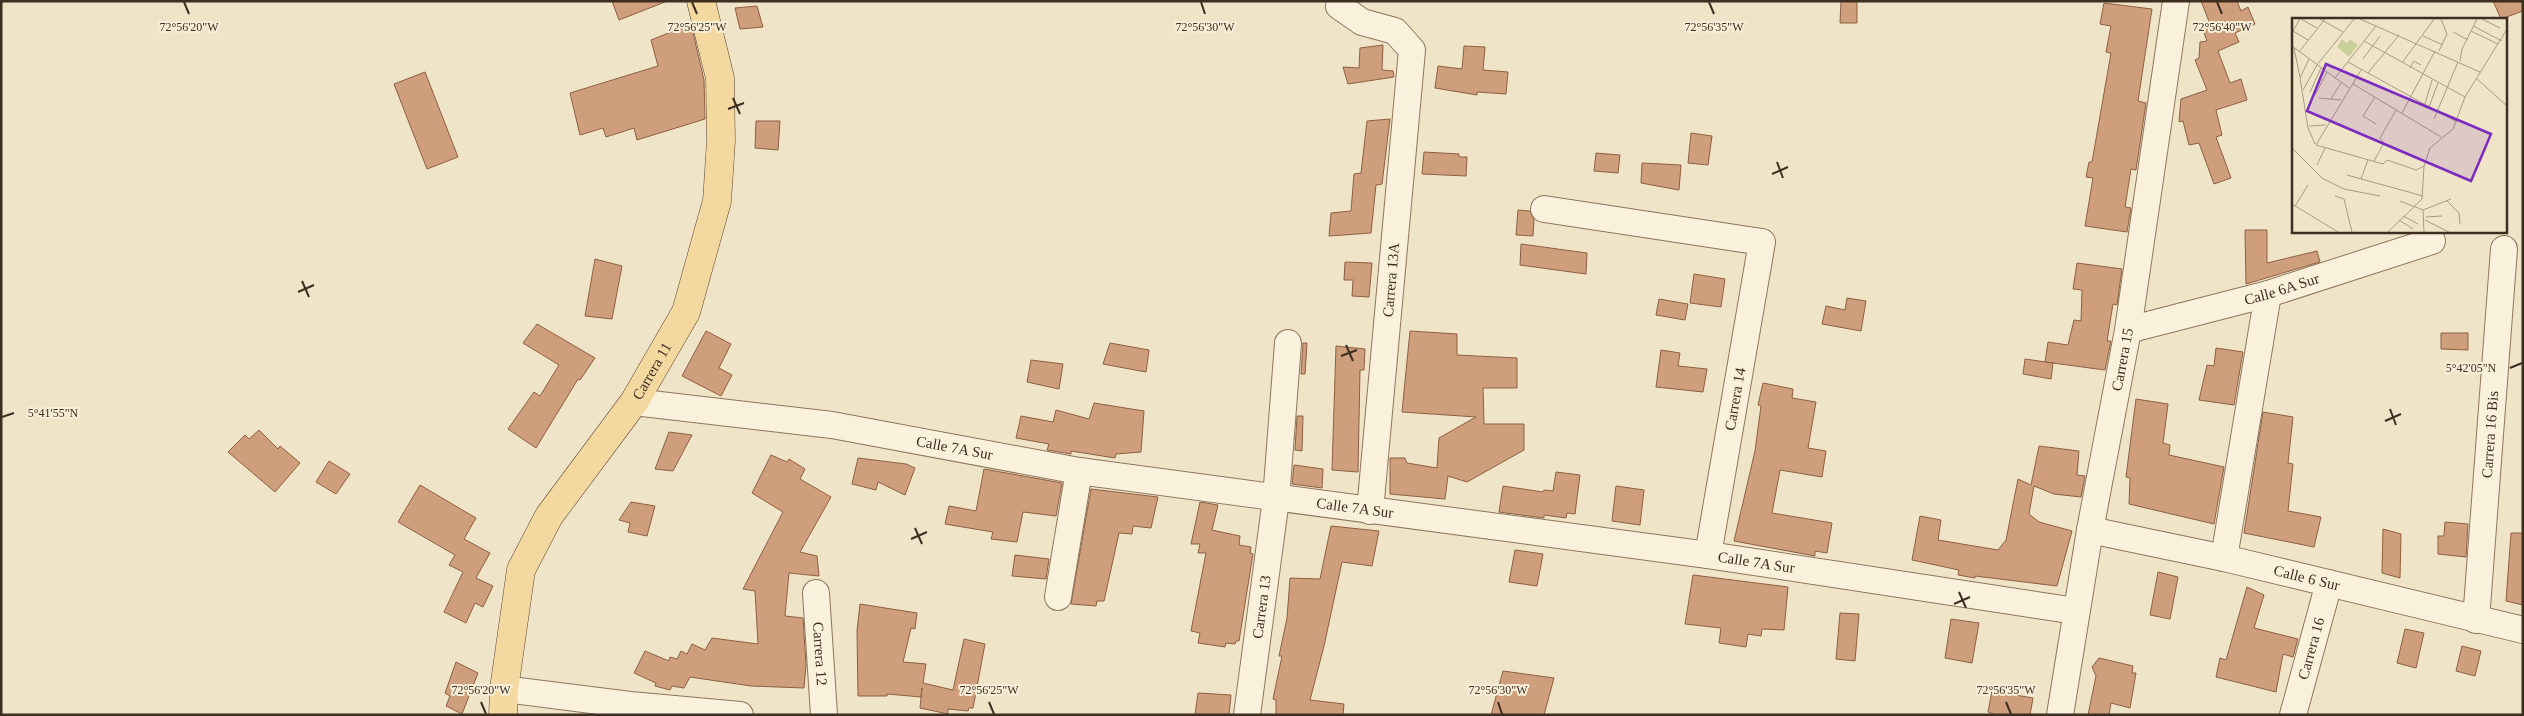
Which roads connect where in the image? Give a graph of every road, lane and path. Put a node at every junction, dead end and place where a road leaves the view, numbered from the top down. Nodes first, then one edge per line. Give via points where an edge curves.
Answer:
1 (701, 1) edge
2 (2176, 1) edge
3 (1340, 4) edge
4 (1544, 209) dead end
5 (2432, 240) dead end
6 (2504, 249) dead end
7 (2268, 294) junction
8 (2128, 330) junction
9 (1288, 343) dead end
10 (634, 402) junction
11 (1079, 471) junction
12 (1276, 499) junction
13 (1370, 511) junction
14 (2090, 530) junction
15 (1708, 555) junction
16 (2224, 558) junction
17 (2329, 583) junction
18 (816, 593) dead end
19 (1058, 597) dead end
20 (2076, 611) junction
21 (2476, 620) junction
22 (2523, 630) edge
23 (503, 702) edge
24 (740, 715) edge
25 (824, 715) edge
26 (1247, 715) edge
27 (2060, 715) edge
28 (2293, 715) edge

1 - 10 main road, Carrera 11 via 720,78 721,141 717,201 686,312
2 - 8 street, Carrera 15
3 - 13 street, Carrera 13A via 1362,22 1395,31 1412,50
4 - 15 street, Carrera 14 via 1762,242
5 - 7 street, Calle 6A Sur
6 - 21 street, Carrera 16 Bis
7 - 8 street, Calle 6A Sur
7 - 16 street
8 - 14 street, Carrera 15
9 - 12 street, Carrera 13
10 - 11 street, Calle 7A Sur via 832,425
10 - 23 main road, Carrera 11 via 549,516 521,570
11 - 12 street, Calle 7A Sur
11 - 19 street
12 - 13 street, Calle 7A Sur
12 - 26 street, Carrera 13
13 - 15 street, Calle 7A Sur
14 - 16 street, Calle 6 Sur
14 - 20 street, Carrera 15
15 - 20 street, Calle 7A Sur
16 - 17 street, Calle 6 Sur
17 - 21 street, Calle 6 Sur
17 - 28 street, Carrera 16
18 - 25 street, Carrera 12
20 - 27 street, Carrera 15
21 - 22 street, Calle 6 Sur
23 - 24 street via 630,705

